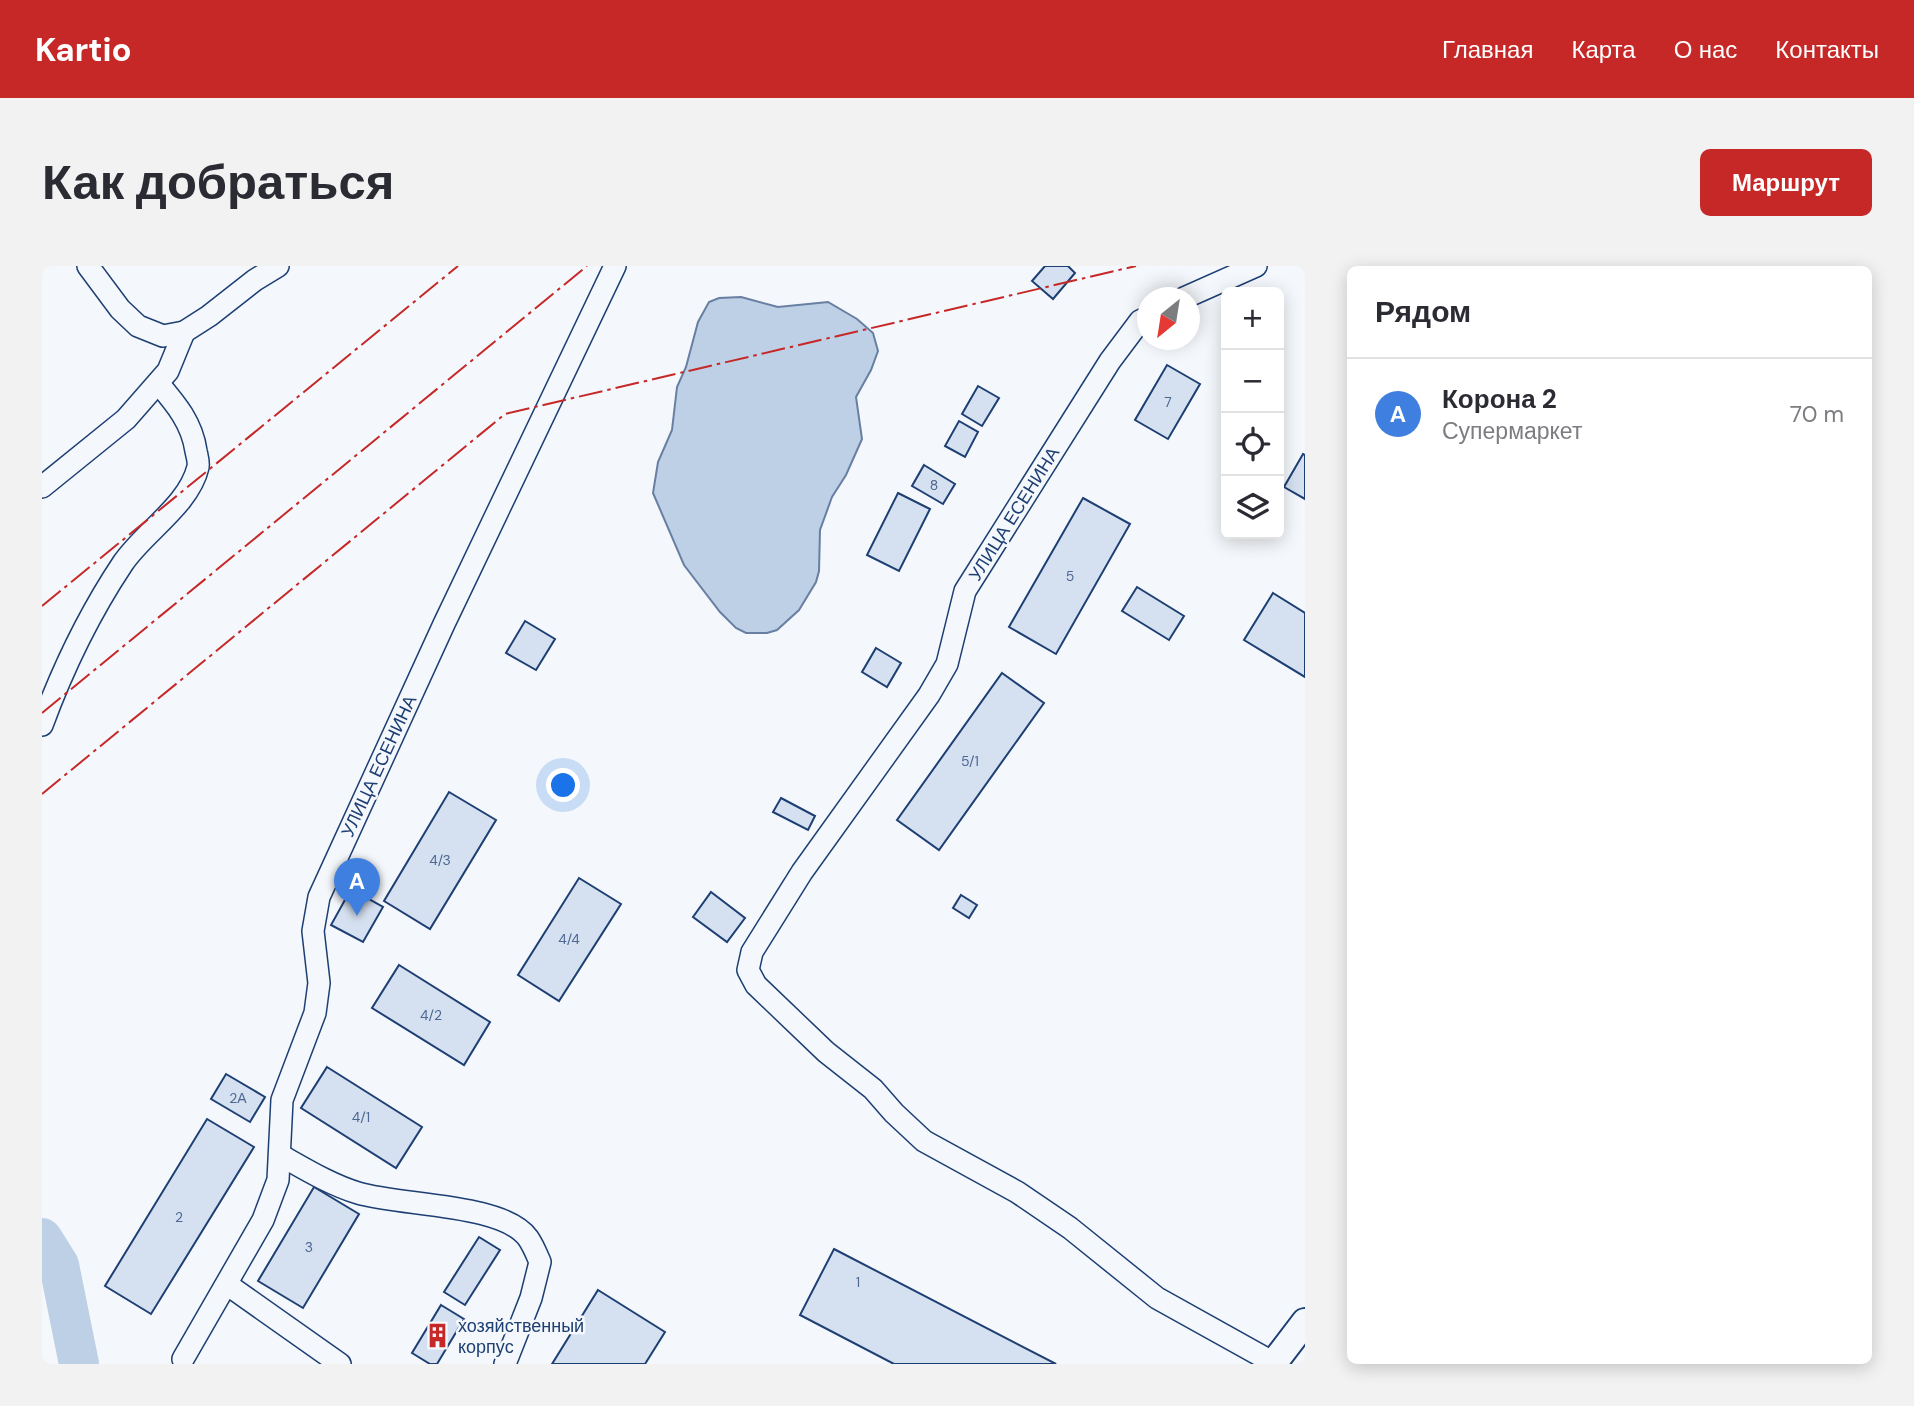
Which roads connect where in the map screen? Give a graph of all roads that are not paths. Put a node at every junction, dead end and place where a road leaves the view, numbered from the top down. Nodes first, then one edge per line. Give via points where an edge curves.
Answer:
1 (88, 266) edge
2 (278, 266) edge
3 (615, 266) edge
4 (1256, 266) edge
5 (1200, 291) edge
6 (1137, 325) edge
7 (184, 332) junction
8 (158, 383) junction
9 (42, 487) edge
10 (42, 725) edge
11 (280, 1155) junction
12 (228, 1284) junction
13 (1305, 1322) edge
14 (183, 1359) dead end
15 (1273, 1363) edge
16 (341, 1364) edge
17 (505, 1364) edge

1 - 7 street via 138,326 163,336
2 - 7 street
3 - 11 street, УЛИЦА ЕСЕНИНА via 318,897 313,931 318,993 315,1013 282,1100
4 - 5 street
6 - 15 street, УЛИЦА ЕСЕНИНА via 965,591 947,664 929,695 802,872 752,952 748,970 756,985 924,1141 1017,1192 1157,1298
7 - 8 street via 169,371
8 - 9 street via 126,419
8 - 10 street via 181,410 194,435 199,465 187,491 125,560 87,620
11 - 12 street, УЛИЦА ЕСЕНИНА via 278,1180 263,1220
11 - 17 street via 358,1193 468,1210 502,1219 527,1236 540,1262
12 - 14 street, УЛИЦА ЕСЕНИНА
12 - 16 street
13 - 15 street

